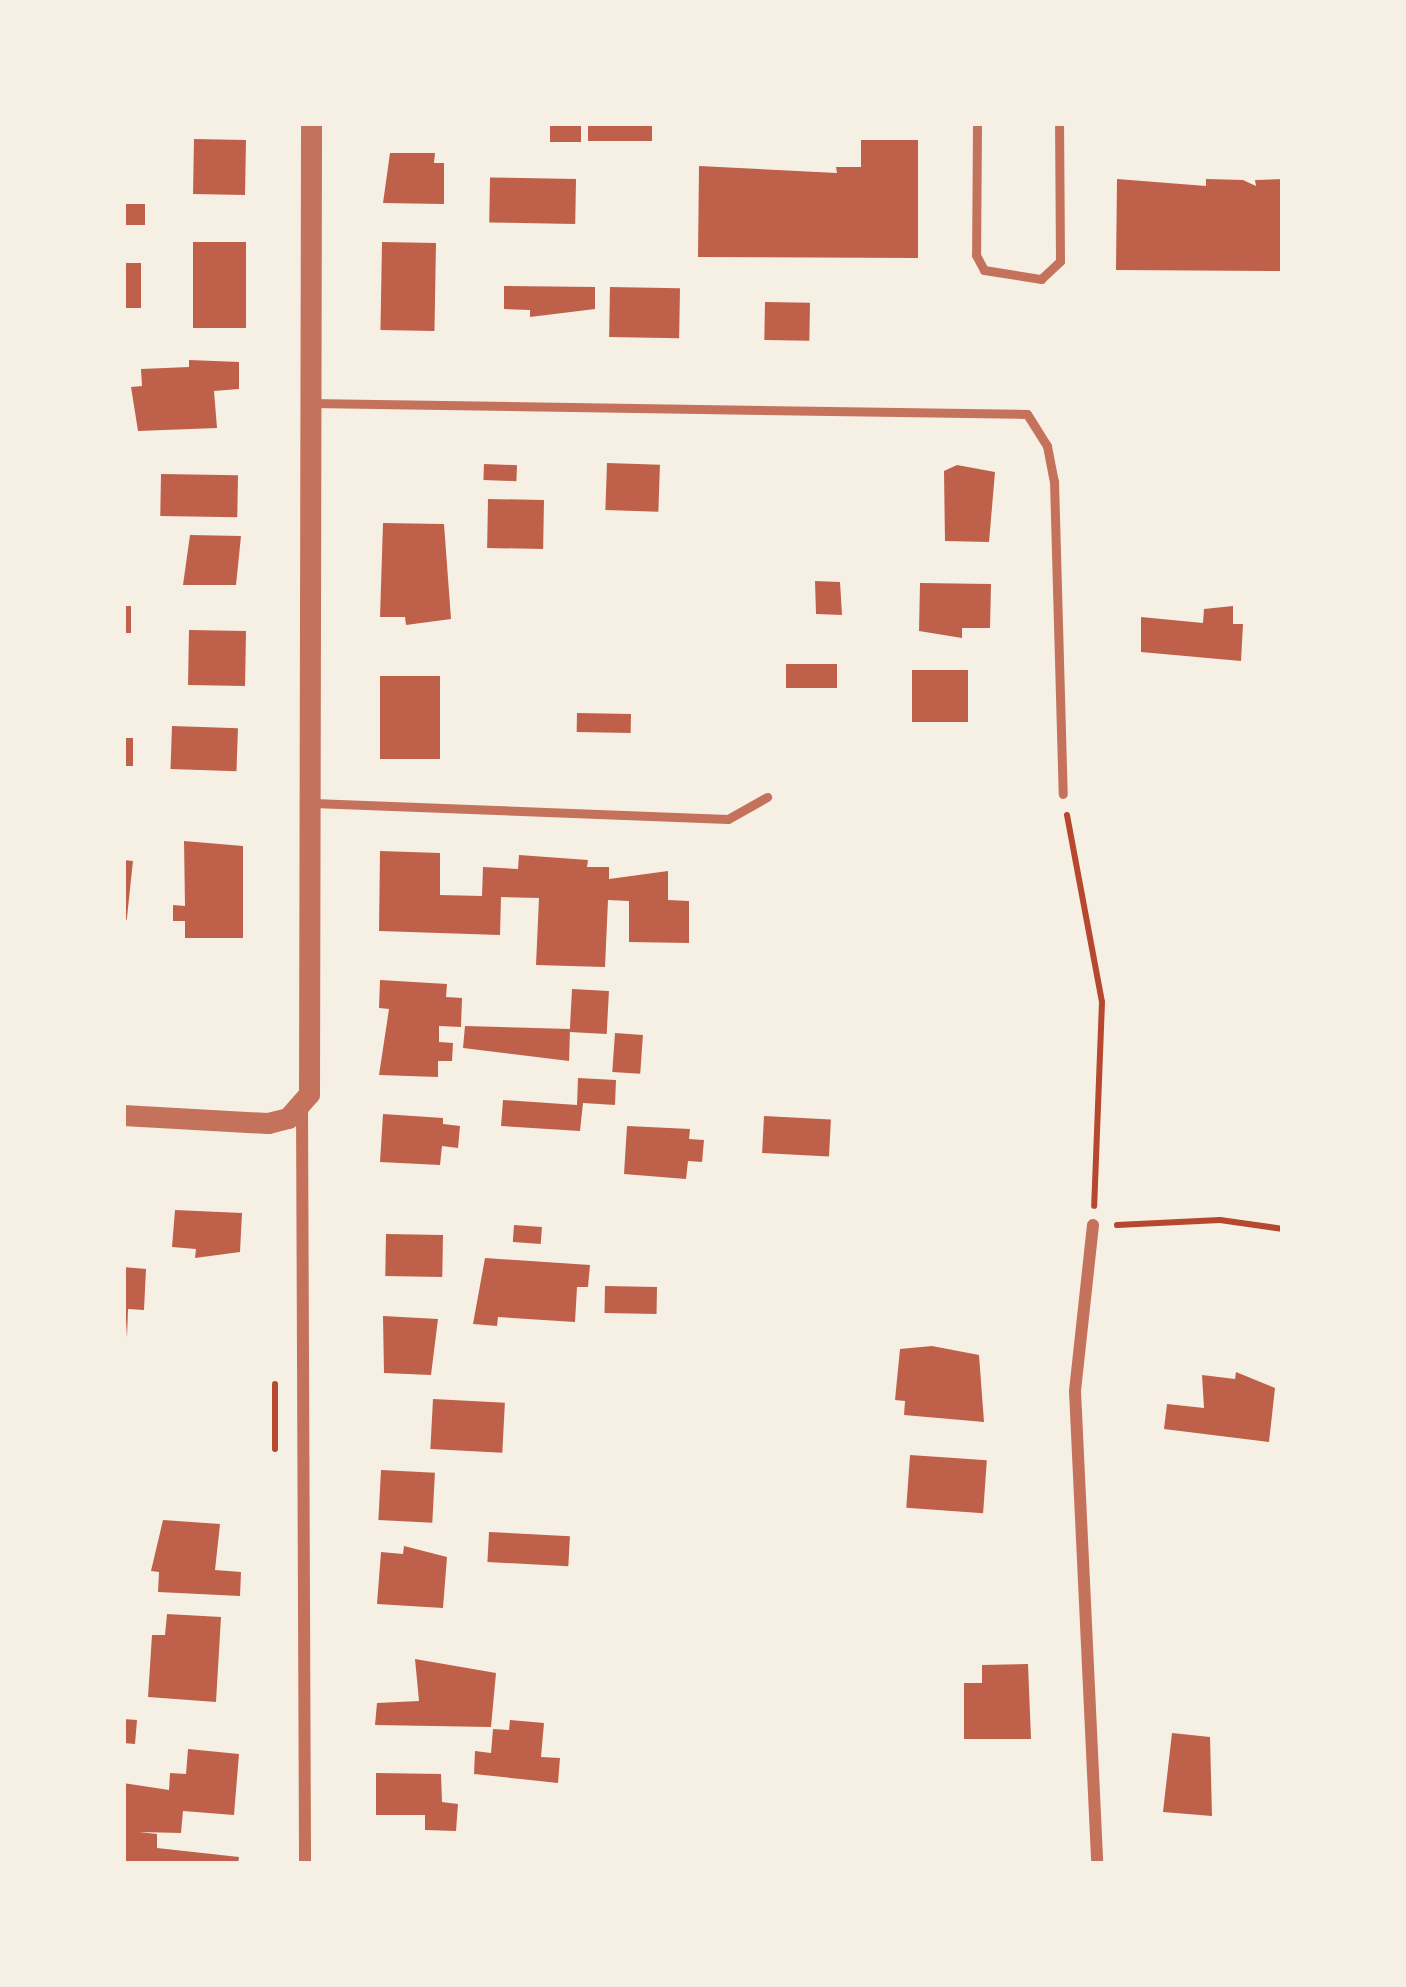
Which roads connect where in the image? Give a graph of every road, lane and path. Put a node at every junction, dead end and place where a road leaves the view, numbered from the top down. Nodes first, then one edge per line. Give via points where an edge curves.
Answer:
1 (311, 123) edge
2 (977, 123) edge
3 (1060, 123) edge
4 (310, 403) junction
5 (1063, 794) joint
6 (767, 797) dead end
7 (307, 803) junction
8 (305, 1100) junction
9 (123, 1115) edge
10 (1093, 1226) junction
11 (1283, 1229) edge
12 (305, 1864) edge
13 (1097, 1864) edge

1 - 4 street
2 - 3 lane via 976,255 984,270 1041,279 1060,261
4 - 5 lane via 1027,414 1047,446 1054,482
4 - 7 street
5 - 10 path via 1102,1002
6 - 7 lane via 728,818
7 - 8 street
8 - 9 street via 268,1123
8 - 12 street
10 - 11 path via 1220,1220
10 - 13 street via 1075,1390

